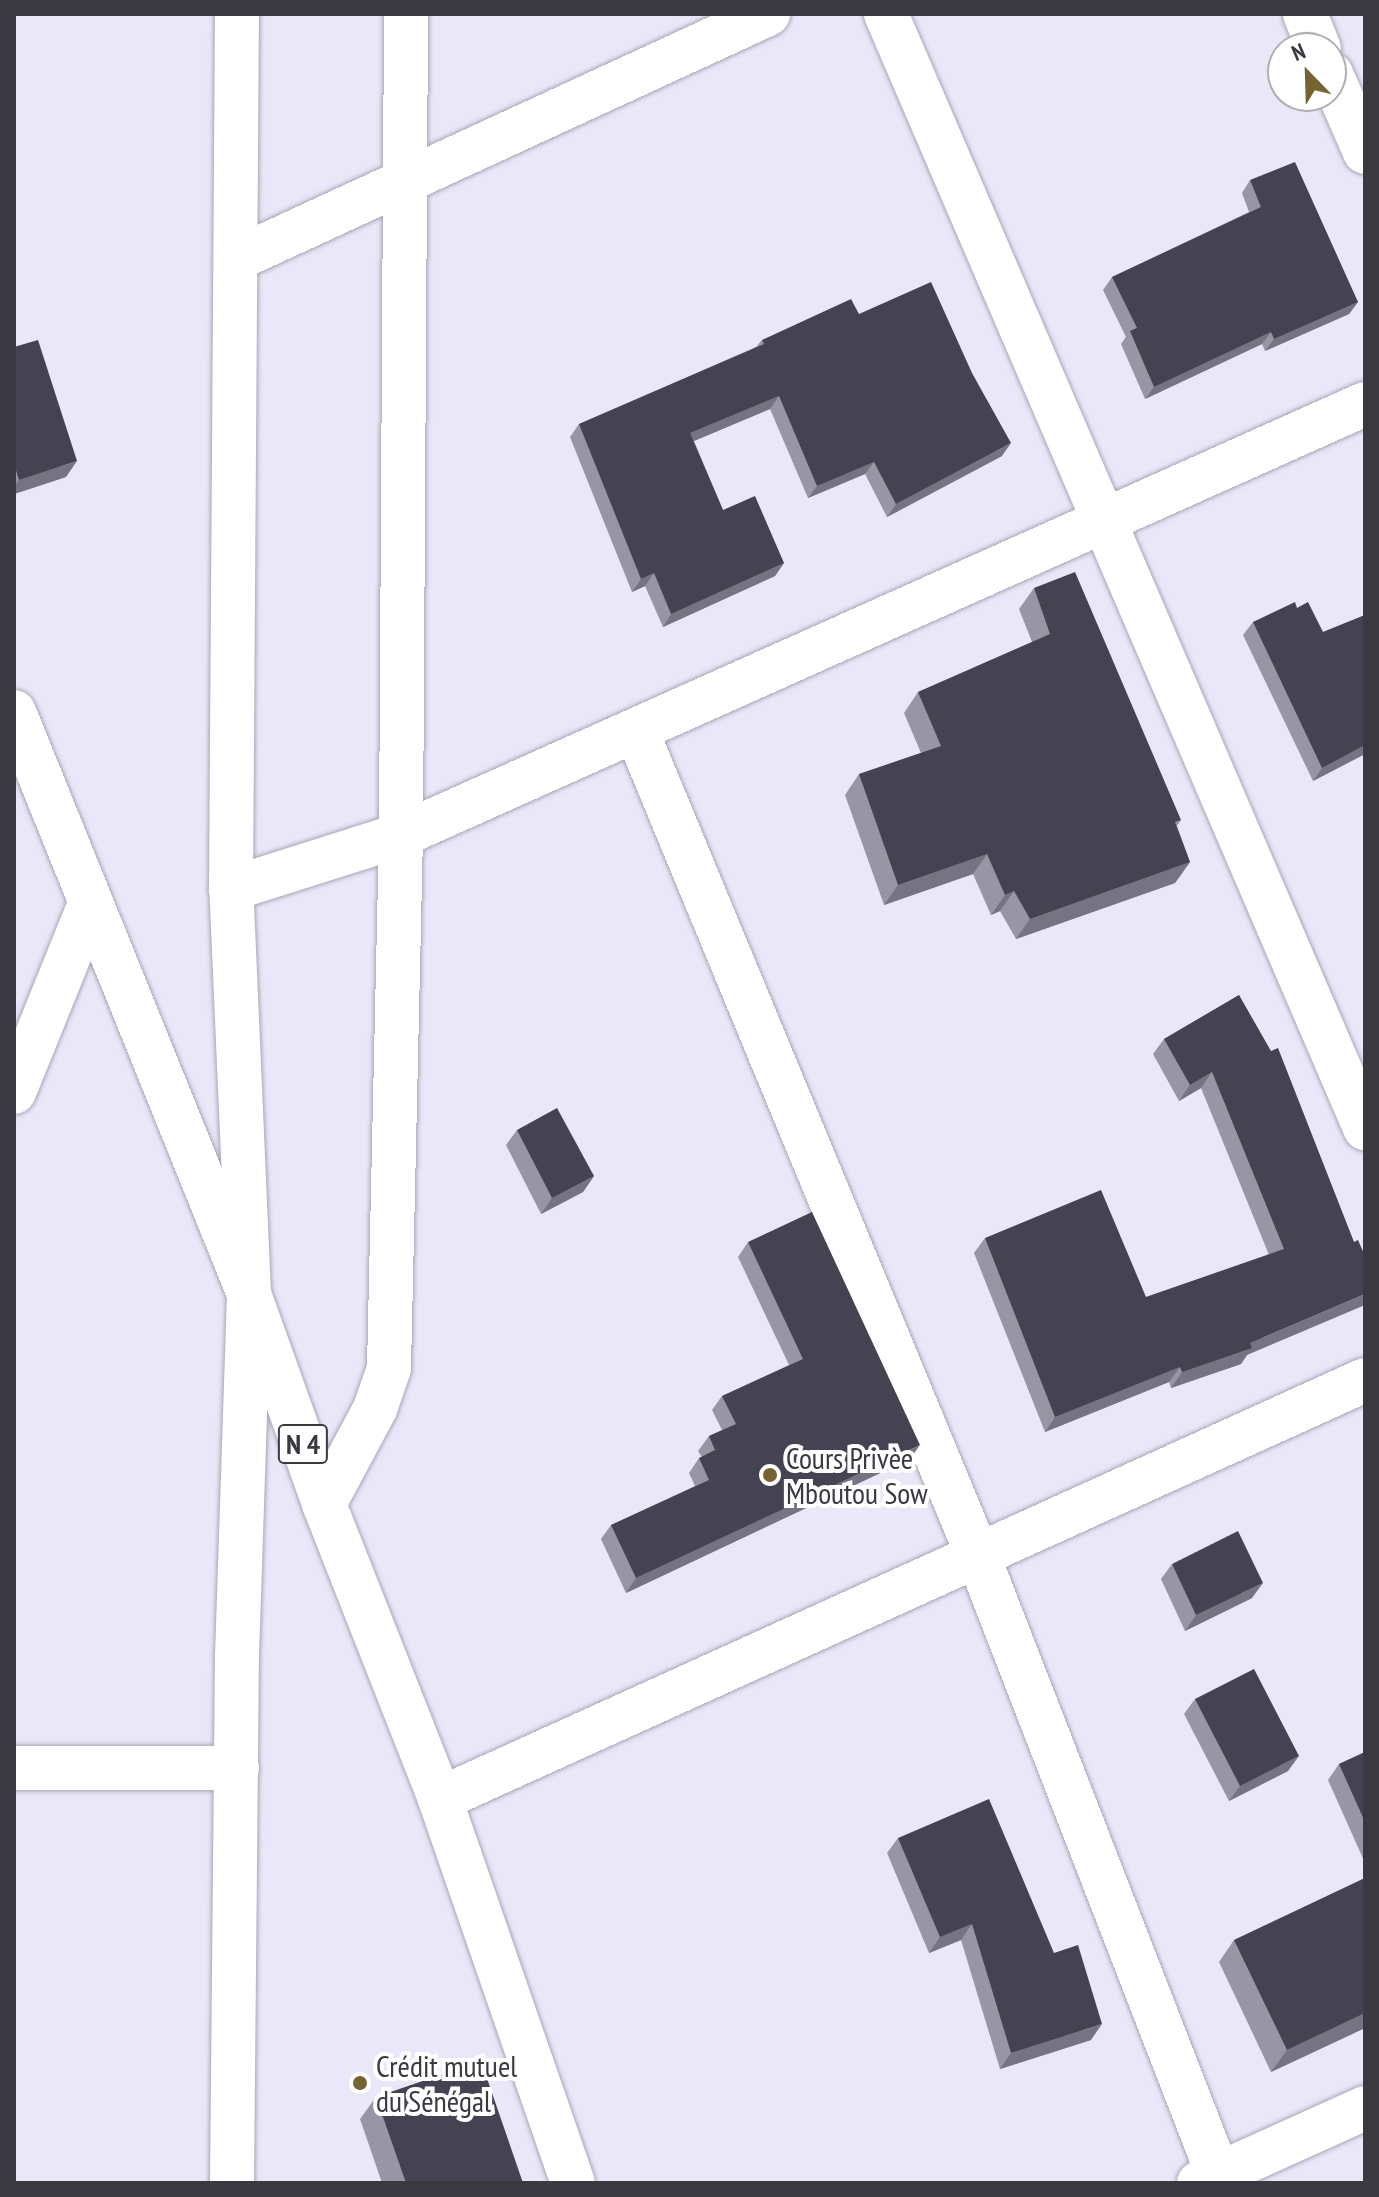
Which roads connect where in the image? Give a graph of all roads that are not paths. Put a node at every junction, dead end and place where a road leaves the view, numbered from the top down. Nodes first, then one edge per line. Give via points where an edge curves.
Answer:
1 (237, 14) edge
2 (406, 14) edge
3 (768, 14) edge
4 (886, 14) edge
5 (1347, 111) edge
6 (1365, 152) edge
7 (404, 179) junction
8 (236, 259) junction
9 (1365, 404) edge
10 (1102, 522) junction
11 (14, 712) edge
12 (636, 730) junction
13 (401, 835) junction
14 (231, 889) junction
15 (89, 906) junction
16 (14, 1092) edge
17 (1365, 1128) edge
18 (249, 1294) junction
19 (1365, 1380) edge
20 (324, 1504) junction
21 (978, 1556) junction
22 (14, 1768) edge
23 (237, 1768) junction
24 (440, 1799) junction
25 (1365, 2108) edge
26 (1208, 2179) edge
27 (232, 2183) edge
28 (573, 2183) edge

1 - 8 street
2 - 7 street
3 - 7 street
4 - 10 street
5 - 6 street
7 - 8 street
7 - 13 street
8 - 14 street
9 - 10 street
10 - 12 street
10 - 17 street
11 - 15 street, N 4
12 - 13 street
12 - 21 street
13 - 14 street
13 - 20 street via 389,1368 375,1409
14 - 18 street
15 - 16 street
15 - 18 street, N 4
18 - 20 street, N 4
18 - 23 street
19 - 21 street
20 - 24 street, N 4
21 - 24 street
21 - 26 street
22 - 23 street
23 - 27 street
24 - 28 street, N 4
25 - 26 street

